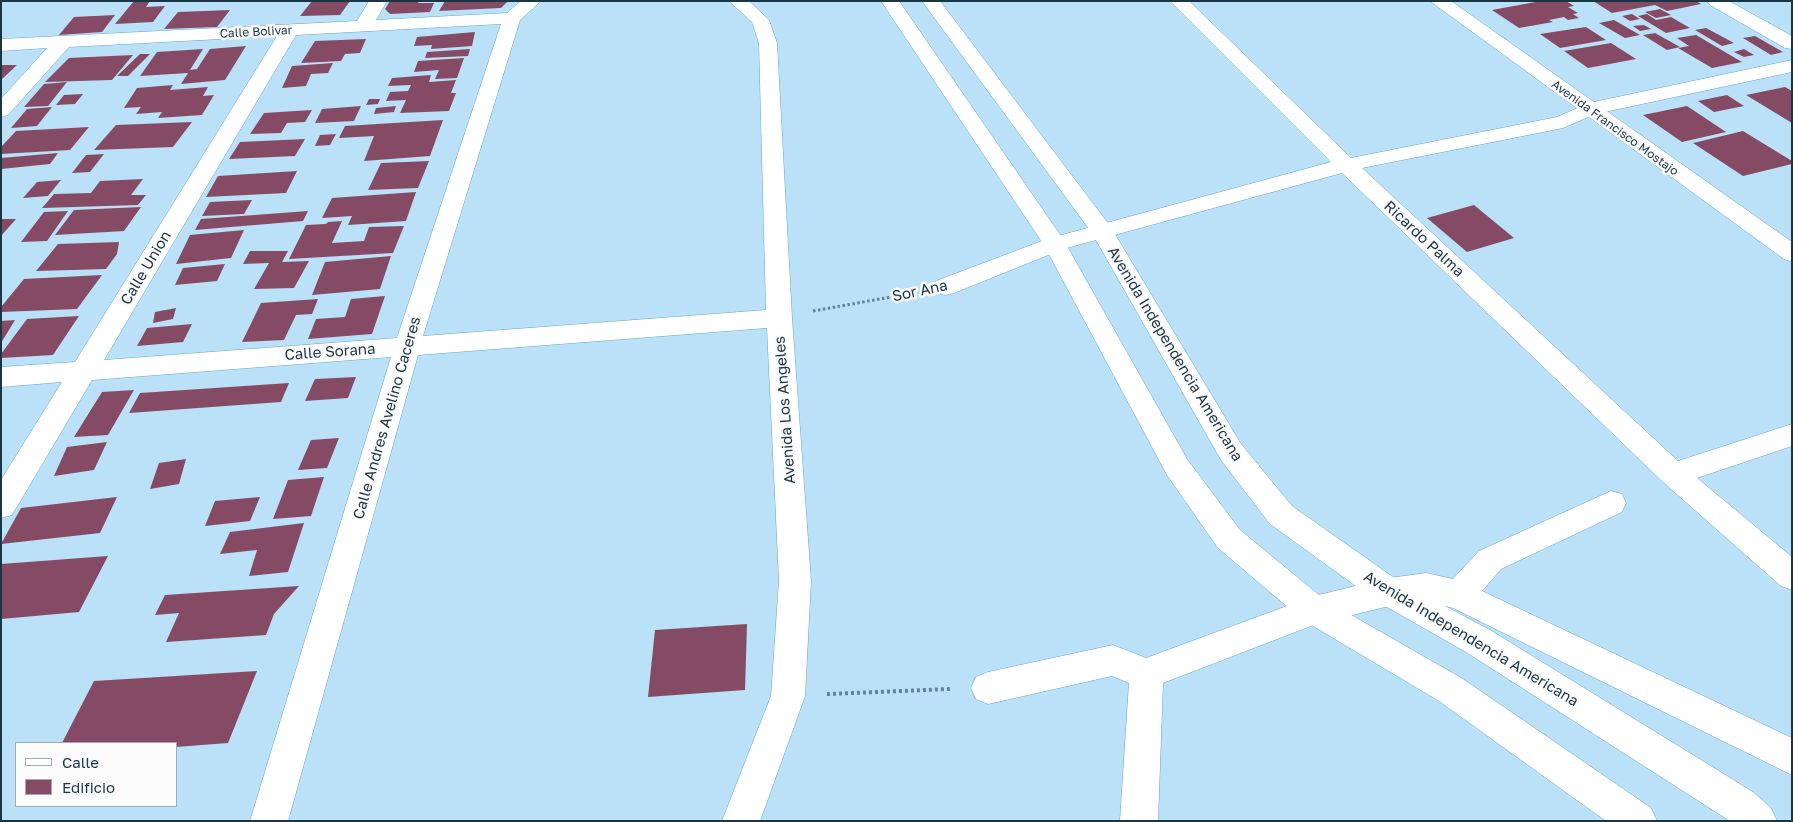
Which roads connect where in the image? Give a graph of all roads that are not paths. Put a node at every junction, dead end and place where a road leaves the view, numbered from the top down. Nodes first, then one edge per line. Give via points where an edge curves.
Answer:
1 (378, 1) edge
2 (738, 1) edge
3 (890, 1) edge
4 (930, 1) edge
5 (1179, 1) edge
6 (1439, 1) edge
7 (1716, 1) edge
8 (522, 10) edge
9 (363, 26) junction
10 (290, 30) junction
11 (62, 42) junction
12 (1792, 44) edge
13 (1, 45) edge
14 (1792, 66) edge
15 (1589, 109) junction
16 (1, 111) edge
17 (1346, 165) junction
18 (1102, 231) junction
19 (1055, 244) junction
20 (1792, 254) edge
21 (946, 287) road end
22 (779, 318) junction
23 (407, 346) junction
24 (83, 371) junction
25 (1, 378) edge
26 (1792, 435) edge
27 (1673, 474) junction
28 (1611, 503) dead end
29 (1, 506) edge
30 (1792, 576) edge
31 (1389, 592) junction
32 (1458, 595) junction
33 (1314, 610) junction
34 (1146, 674) junction
35 (988, 688) road end
36 (1792, 756) edge
37 (269, 821) edge
38 (741, 821) edge
39 (1139, 821) edge
40 (1638, 821) edge
41 (1758, 821) edge

1 - 9 street
2 - 22 street, Avenida Los Angeles via 760,20 768,43
3 - 19 street
4 - 18 street, Avenida Independencia Americana
5 - 17 street, Ricardo Palma
6 - 15 street, Avenida Francisco Mostajo
7 - 12 street
8 - 9 street, Calle Bolivar
8 - 23 street, Calle Andres Avelino Caceres
9 - 10 street, Calle Bolivar
10 - 11 street, Calle Bolivar
10 - 24 street, Calle Union
11 - 13 street, Calle Bolivar
11 - 16 street
14 - 15 street, Sor Ana
15 - 17 street, Sor Ana via 1564,122
15 - 20 street, Avenida Francisco Mostajo
17 - 18 street, Sor Ana
17 - 27 street, Ricardo Palma
18 - 19 street, Sor Ana
18 - 31 street, Avenida Independencia Americana via 1231,452 1281,515
19 - 21 street, Sor Ana
19 - 33 street via 1177,467 1229,539
22 - 23 street, Calle Sorana
22 - 38 street, Avenida Los Angeles via 795,581 788,696
23 - 24 street, Calle Sorana
23 - 37 street, Calle Andres Avelino Caceres
24 - 25 street, Calle Sorana
24 - 29 street, Calle Union
26 - 27 street
27 - 30 street, Ricardo Palma
28 - 32 street via 1490,560
31 - 32 street via 1426,587
31 - 33 street
31 - 41 street, Avenida Independencia Americana via 1478,641 1740,805
32 - 36 street
33 - 34 street
33 - 40 street via 1451,690
34 - 35 street via 1113,660
34 - 39 street

